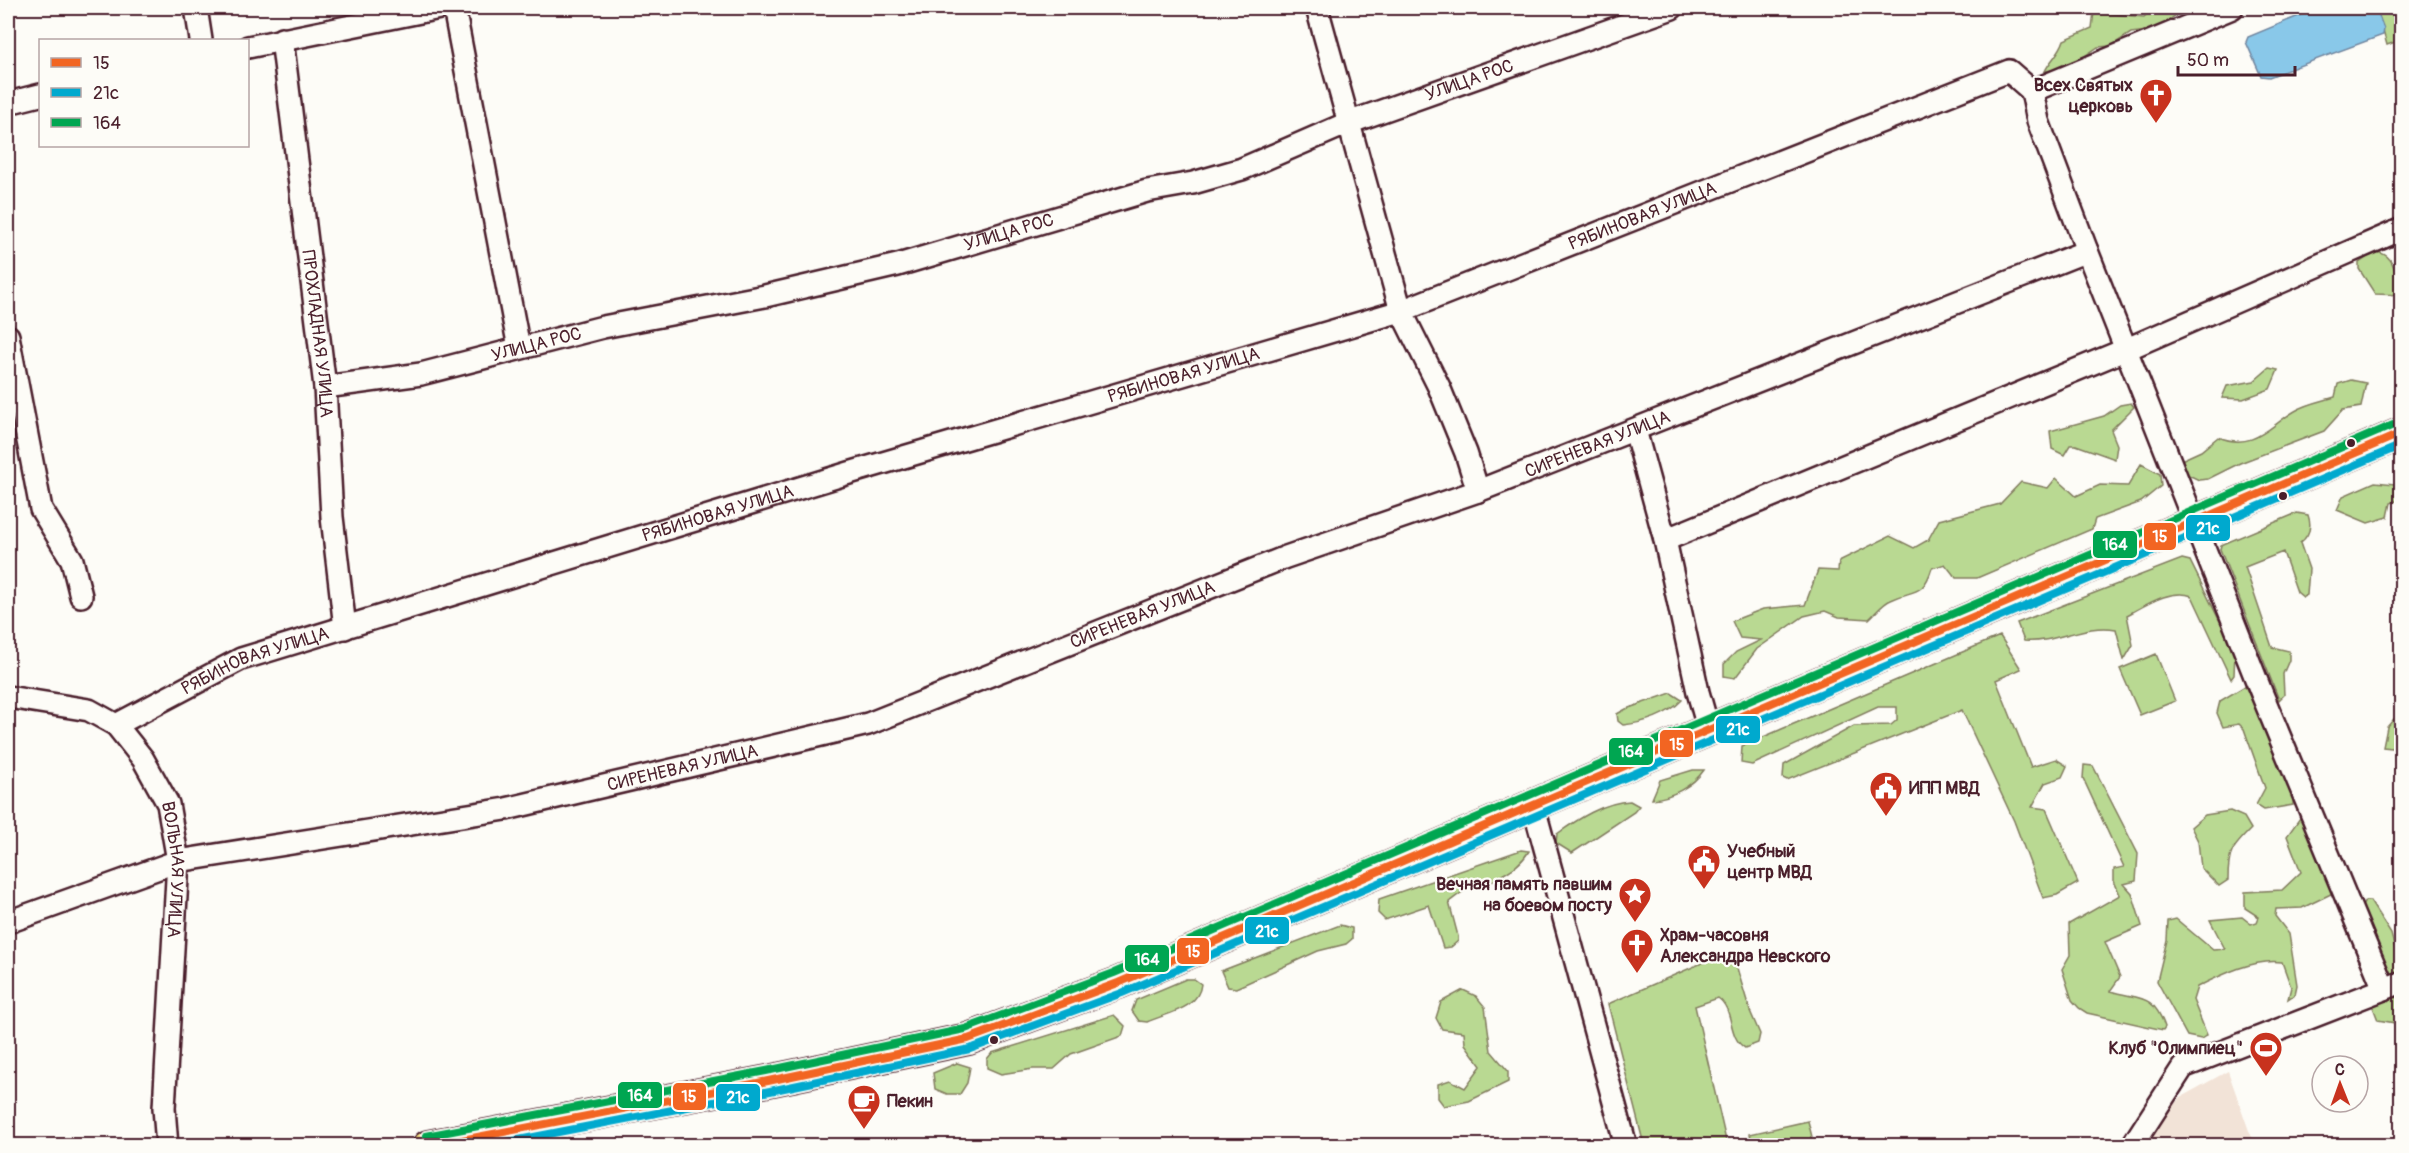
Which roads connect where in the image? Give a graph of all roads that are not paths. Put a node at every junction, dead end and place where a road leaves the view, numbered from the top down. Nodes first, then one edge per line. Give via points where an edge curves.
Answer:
1 (196, 8) edge
2 (440, 8) edge
3 (454, 8) edge
4 (1317, 8) edge
5 (1672, 8) edge
6 (2232, 8) edge
7 (201, 39) edge
8 (282, 39) junction
9 (249, 48) edge
10 (2032, 91) junction
11 (39, 95) edge
12 (8, 103) edge
13 (1348, 123) junction
14 (2402, 230) edge
15 (2087, 251) junction
16 (1401, 311) junction
17 (8, 336) edge
18 (519, 348) junction
19 (2127, 349) junction
20 (325, 387) junction
21 (1635, 430) junction
22 (2402, 433) edge
23 (1478, 491) junction
24 (2194, 521) junction
25 (1665, 540) junction
26 (81, 596) dead end
27 (345, 628) junction
28 (8, 698) edge
29 (116, 725) junction
30 (1709, 731) junction
31 (1533, 804) junction
32 (178, 861) junction
33 (8, 922) edge
34 (2393, 985) edge
35 (167, 1146) edge
36 (428, 1146) edge
37 (1626, 1146) edge
38 (2132, 1146) edge

1 - 7 street
2 - 8 street
3 - 18 street
4 - 13 street
5 - 13 street, УЛИЦА РОС
6 - 10 street
8 - 9 street
8 - 20 street, ПРОХЛАДНАЯ УЛИЦА
10 - 15 street via 2038,121
10 - 16 street, РЯБИНОВАЯ УЛИЦА via 2009,71
11 - 12 street
13 - 16 street
13 - 18 street, УЛИЦА РОС via 1242,169 1147,191 898,265
14 - 19 street
15 - 19 street
15 - 21 street, СИРЕНЕВАЯ УЛИЦА
16 - 23 street via 1438,387
16 - 27 street, РЯБИНОВАЯ УЛИЦА via 849,473
17 - 26 street via 41,509 72,560
18 - 20 street, УЛИЦА РОС via 421,374
19 - 24 street
19 - 25 street
20 - 27 street, ПРОХЛАДНАЯ УЛИЦА via 332,517
21 - 23 street, СИРЕНЕВАЯ УЛИЦА
21 - 25 street
22 - 24 highway
23 - 32 street, СИРЕНЕВАЯ УЛИЦА via 1286,557 868,724 506,809
24 - 30 highway
24 - 34 street via 2262,694
25 - 30 street
27 - 29 street, РЯБИНОВАЯ УЛИЦА via 241,659
28 - 29 street, ВОЛЬНАЯ УЛИЦА via 89,710
29 - 32 street, ВОЛЬНАЯ УЛИЦА via 144,759 168,804
30 - 31 highway
31 - 36 highway via 1118,983 968,1039
31 - 37 street
32 - 33 street, СИРЕНЕВАЯ УЛИЦА
32 - 35 street, ВОЛЬНАЯ УЛИЦА via 164,1108
34 - 38 street via 2183,1067

